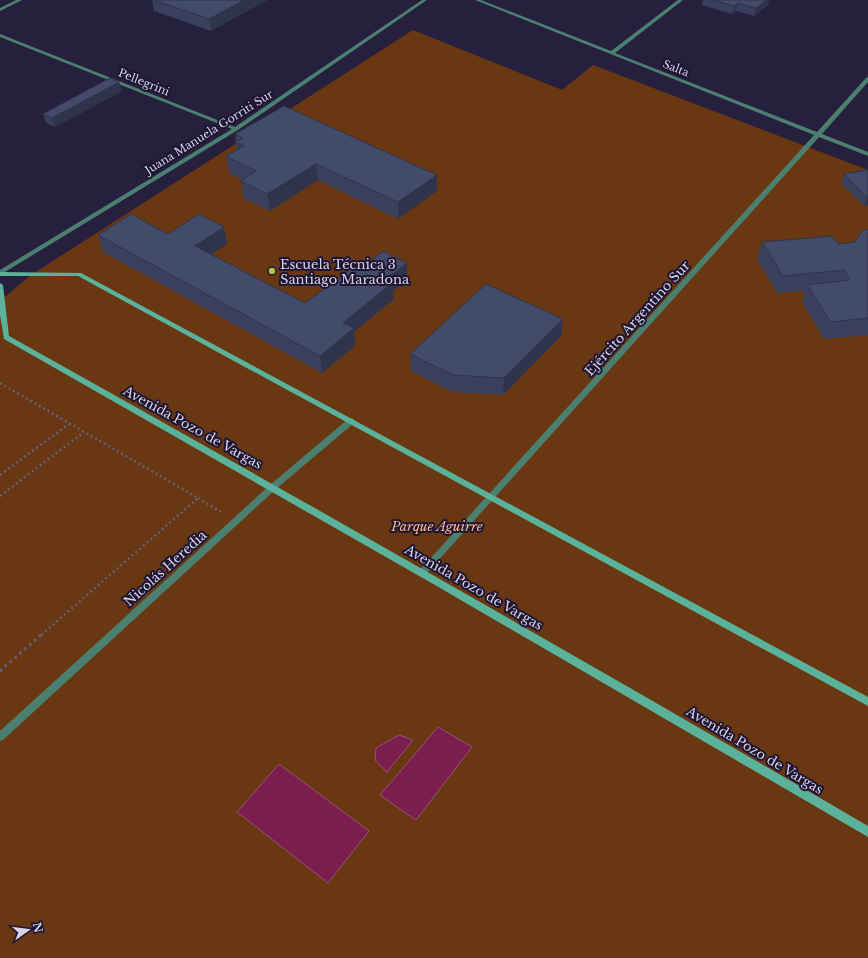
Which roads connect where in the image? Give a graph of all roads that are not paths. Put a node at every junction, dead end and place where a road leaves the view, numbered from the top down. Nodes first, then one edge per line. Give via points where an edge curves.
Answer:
1 (20, 0) edge
2 (425, 0) edge
3 (477, 0) edge
4 (681, 0) edge
5 (0, 10) edge
6 (0, 35) edge
7 (611, 53) junction
8 (868, 79) edge
9 (236, 129) junction
10 (818, 135) junction
11 (868, 154) edge
12 (0, 273) edge
13 (0, 284) edge
14 (3, 337) edge
15 (351, 421) junction
16 (272, 487) junction
17 (491, 498) junction
18 (423, 572) junction
19 (868, 702) edge
20 (0, 737) edge
21 (868, 832) edge

1 - 5 street
2 - 9 street, Juana Manuela Gorriti Sur
3 - 7 street, Salta
4 - 7 street
6 - 9 street, Pellegrini
7 - 10 street, Salta
8 - 10 street, Ejército Argentino Sur
9 - 12 street, Juana Manuela Gorriti Sur
10 - 11 street, Salta
10 - 17 street, Ejército Argentino Sur
12 - 15 main road via 79,274
13 - 14 main road, Avenida Pozo de Vargas
14 - 16 main road, Avenida Pozo de Vargas
15 - 16 street, Nicolás Heredia
15 - 17 main road
16 - 18 main road, Avenida Pozo de Vargas
16 - 20 street, Nicolás Heredia
17 - 18 street, Ejército Argentino Sur
17 - 19 main road
18 - 21 main road, Avenida Pozo de Vargas

